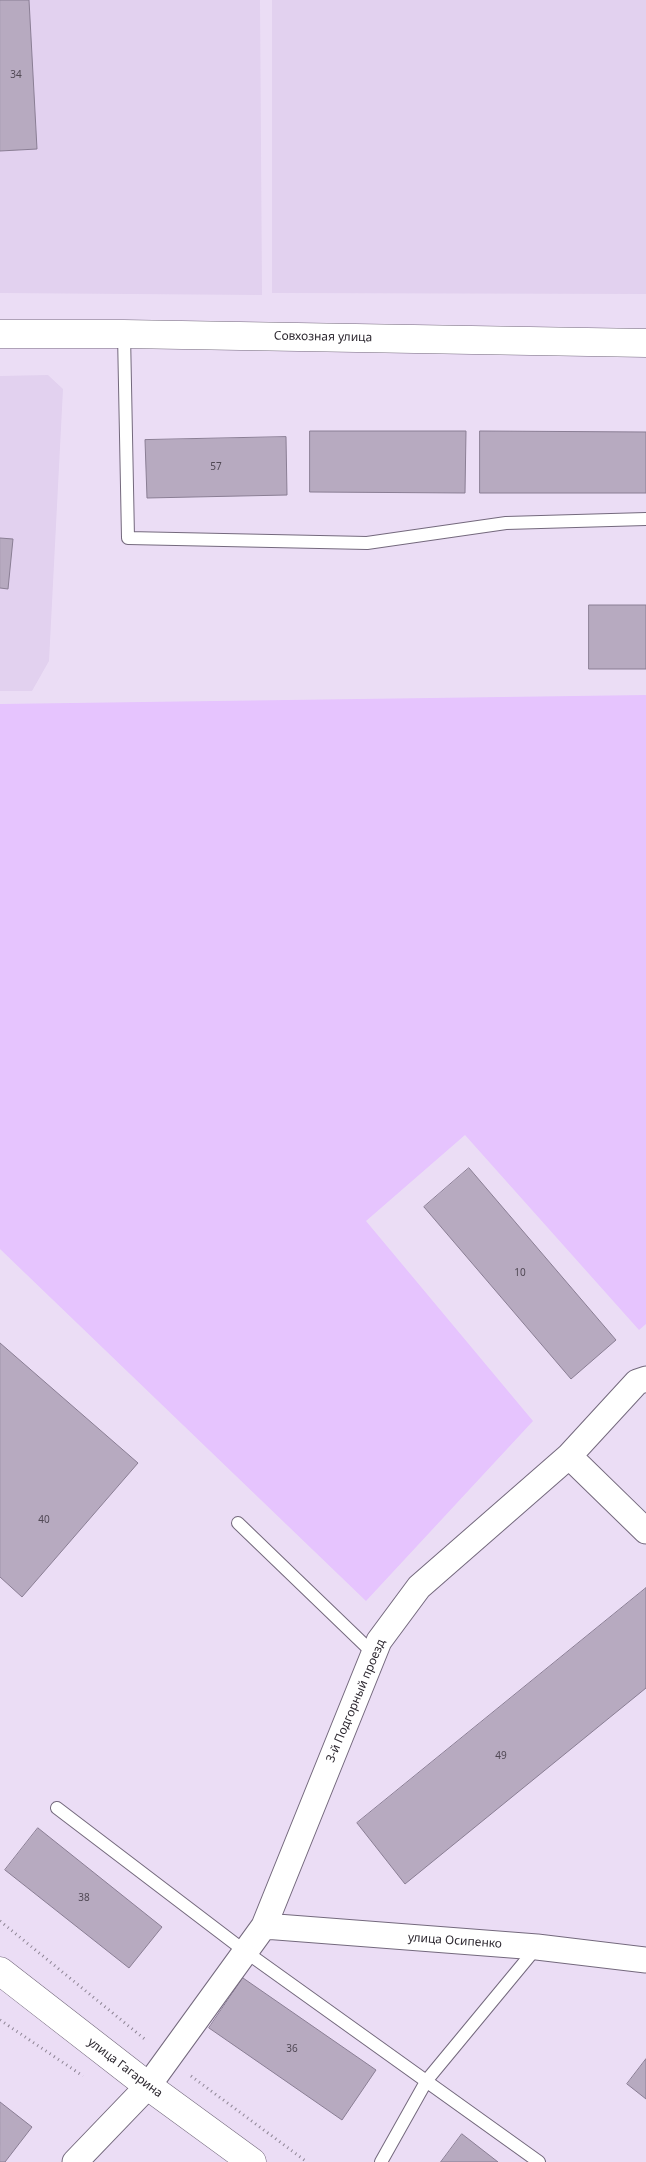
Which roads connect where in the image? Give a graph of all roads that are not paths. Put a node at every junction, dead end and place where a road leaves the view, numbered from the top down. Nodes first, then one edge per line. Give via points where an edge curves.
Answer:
1 (0, 334) edge
2 (124, 334) junction
3 (646, 342) edge
4 (646, 519) edge
5 (646, 1379) edge
6 (569, 1456) junction
7 (238, 1523) dead end
8 (646, 1531) edge
9 (374, 1654) junction
10 (57, 1808) dead end
11 (264, 1926) junction
12 (537, 1947) junction
13 (246, 1952) junction
14 (646, 1960) edge
15 (0, 1971) edge
16 (428, 2080) junction
17 (148, 2086) junction
18 (75, 2162) edge
19 (252, 2162) edge
20 (381, 2162) edge
21 (539, 2162) edge

1 - 2 street, Совхозная улица
2 - 3 street, Совхозная улица
2 - 4 lane via 128,538 367,543 506,523
5 - 6 street, 3-й Подгорный проезд via 637,1382
6 - 8 street
6 - 9 street, 3-й Подгорный проезд via 419,1587 379,1641
7 - 9 lane
9 - 11 street, 3-й Подгорный проезд
10 - 13 lane
11 - 12 street, улица Осипенко
11 - 13 street, 3-й Подгорный проезд
12 - 14 street, улица Осипенко
12 - 16 lane
13 - 16 lane
13 - 17 street, 3-й Подгорный проезд
15 - 17 street, улица Гагарина
16 - 20 lane
16 - 21 lane
17 - 18 street, 3-й Подгорный проезд
17 - 19 street, улица Гагарина

